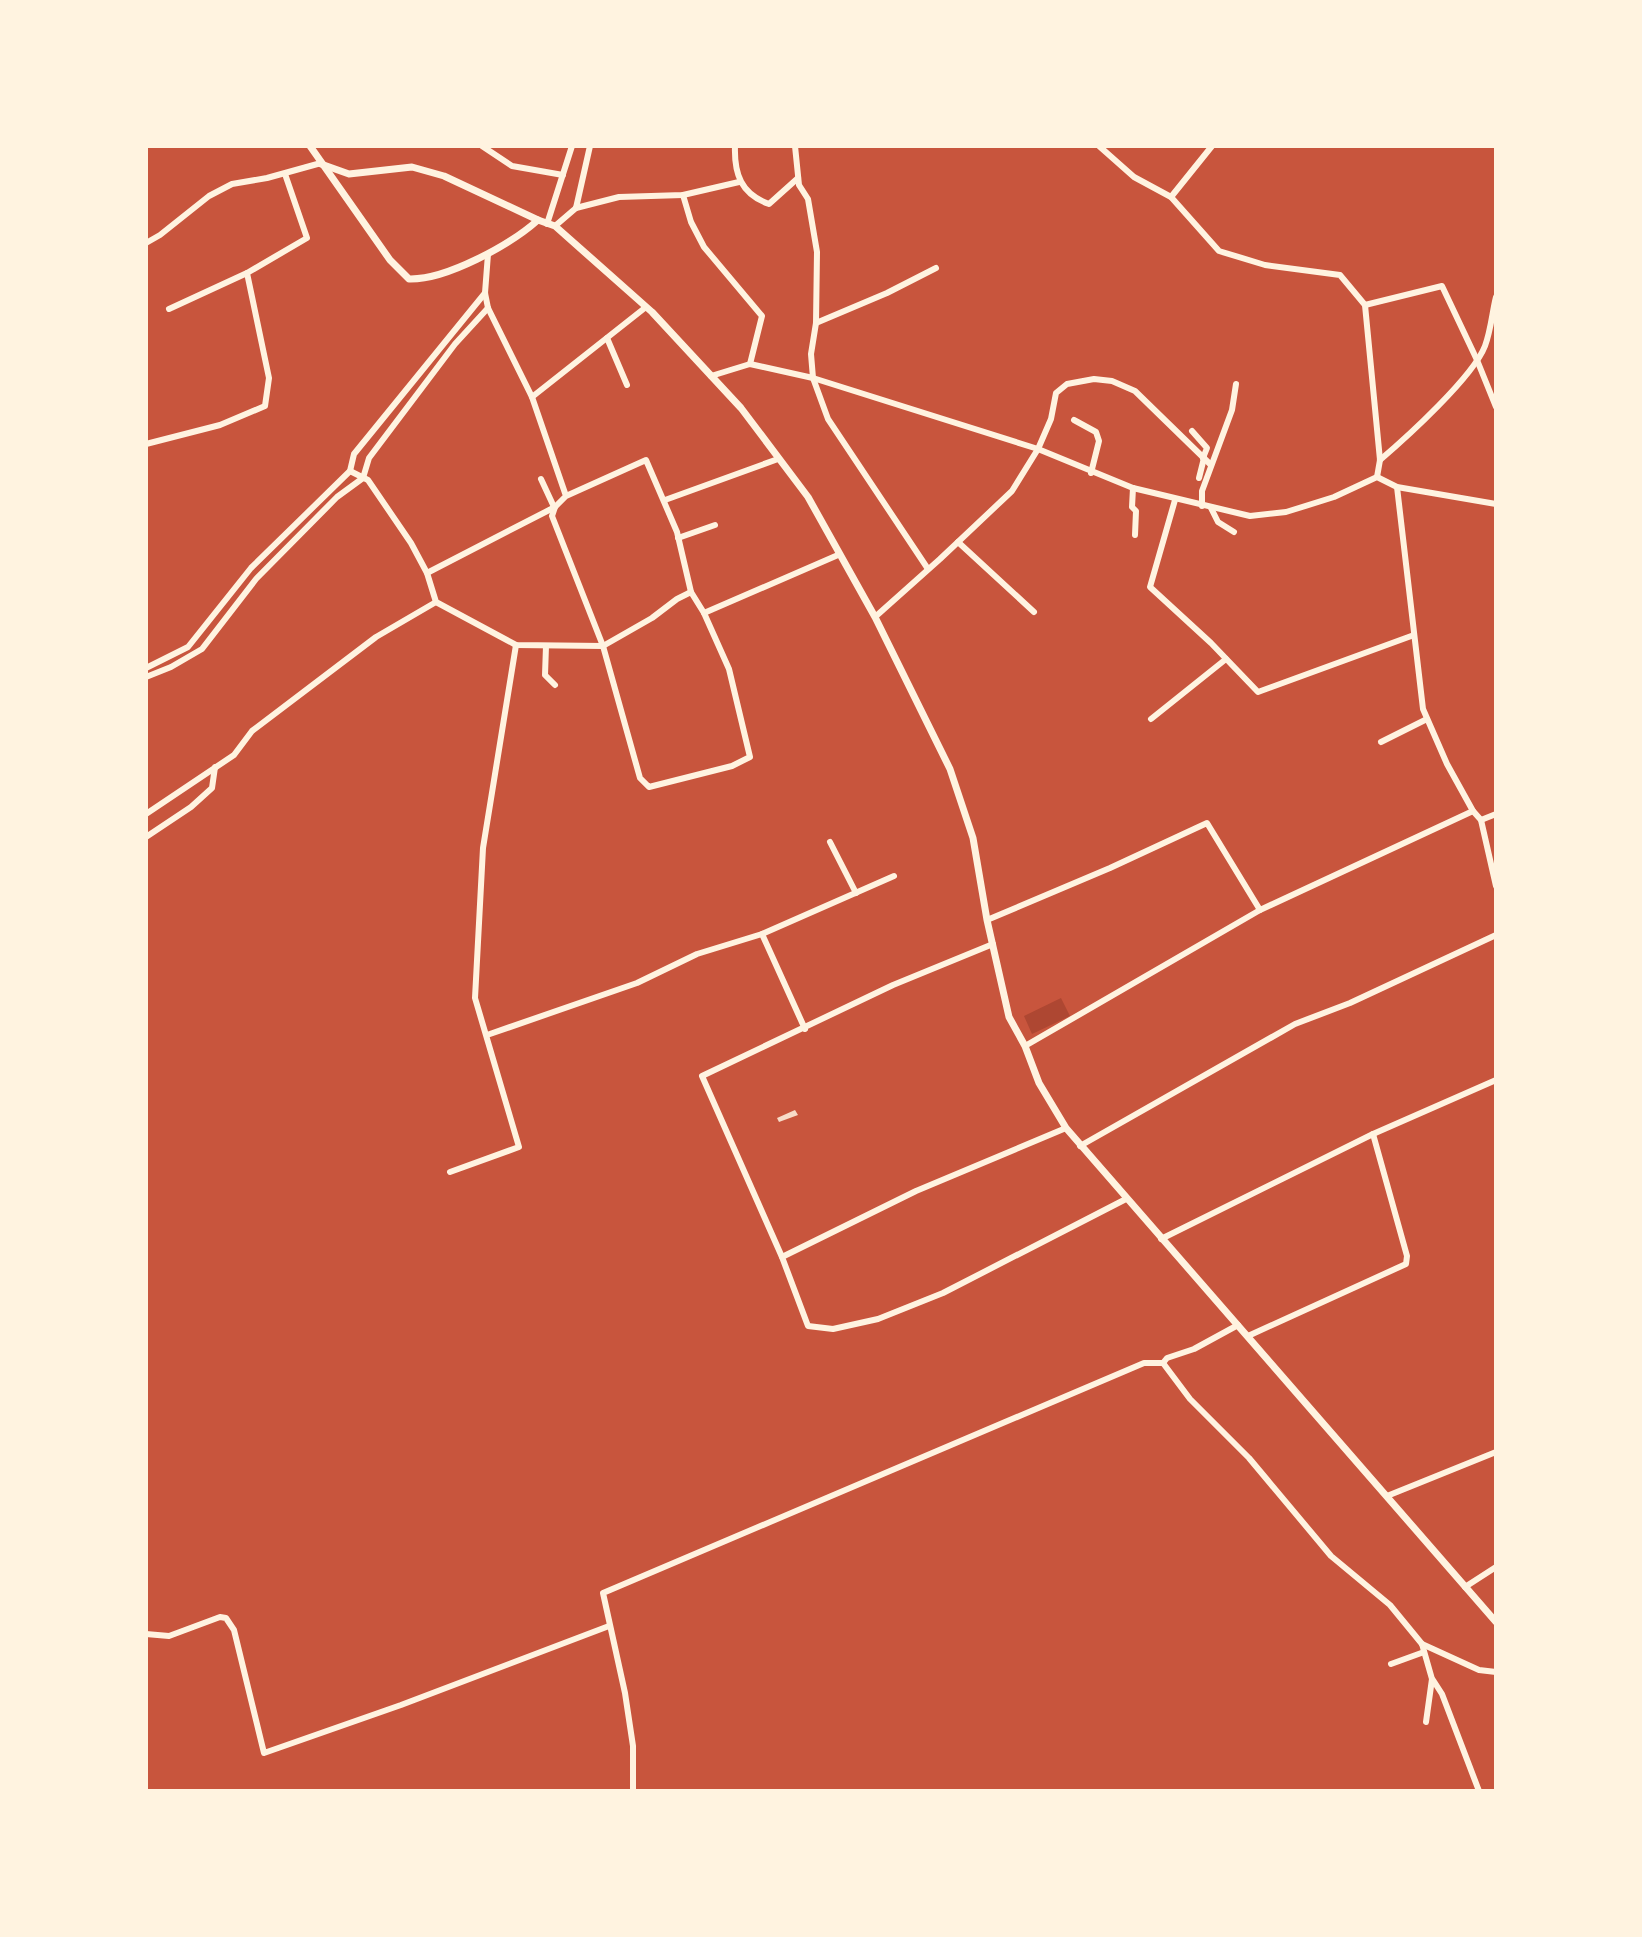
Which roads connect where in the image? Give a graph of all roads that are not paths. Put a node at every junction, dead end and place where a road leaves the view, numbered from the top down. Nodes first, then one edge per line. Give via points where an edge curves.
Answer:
1 (310, 146) edge
2 (482, 146) edge
3 (572, 146) edge
4 (590, 146) edge
5 (735, 146) edge
6 (795, 146) edge
7 (1099, 146) edge
8 (1212, 146) edge
9 (321, 163) junction
10 (285, 174) junction
11 (563, 175) junction
12 (798, 178) junction
13 (739, 182) junction
14 (683, 195) junction
15 (1171, 197) junction
16 (576, 208) junction
17 (538, 220) junction
18 (551, 225) junction
19 (146, 243) edge
20 (488, 254) junction
21 (936, 268) dead end
22 (247, 273) junction
23 (485, 293) junction
24 (1496, 297) edge
25 (1365, 305) junction
26 (646, 307) junction
27 (488, 308) junction
28 (169, 309) dead end
29 (816, 323) junction
30 (607, 338) junction
31 (1477, 360) junction
32 (750, 364) junction
33 (711, 376) junction
34 (813, 378) junction
35 (1236, 384) dead end
36 (627, 385) dead end
37 (532, 397) junction
38 (1496, 407) edge
39 (1074, 420) dead end
40 (1192, 431) dead end
41 (146, 444) edge
42 (1038, 449) junction
43 (1204, 458) junction
44 (778, 459) junction
45 (1380, 460) junction
46 (1211, 465) junction
47 (350, 471) junction
48 (1091, 473) junction
49 (1377, 477) junction
50 (363, 478) junction
51 (1199, 478) dead end
52 (541, 479) dead end
53 (1397, 487) junction
54 (1133, 488) junction
55 (566, 496) junction
56 (665, 500) junction
57 (1175, 500) junction
58 (1496, 504) edge
59 (1202, 506) junction
60 (554, 507) junction
61 (1211, 508) junction
62 (715, 525) dead end
63 (1234, 532) dead end
64 (1135, 535) dead end
65 (678, 538) junction
66 (958, 542) junction
67 (838, 555) junction
68 (928, 569) junction
69 (427, 573) junction
70 (691, 592) junction
71 (436, 602) junction
72 (1034, 612) dead end
73 (704, 613) junction
74 (875, 617) junction
75 (1414, 635) junction
76 (516, 645) junction
77 (546, 646) junction
78 (603, 646) junction
79 (1226, 659) junction
80 (146, 668) edge
81 (146, 677) edge
82 (555, 685) dead end
83 (1151, 719) dead end
84 (1427, 719) junction
85 (1381, 742) dead end
86 (215, 767) junction
87 (1473, 811) junction
88 (146, 814) edge
89 (1496, 814) edge
90 (1481, 820) junction
91 (146, 837) edge
92 (830, 842) dead end
93 (894, 876) dead end
94 (1496, 886) edge
95 (856, 893) junction
96 (1260, 910) junction
97 (987, 920) junction
98 (762, 934) junction
99 (1496, 935) edge
100 (993, 944) junction
101 (805, 1029) junction
102 (487, 1035) junction
103 (1025, 1046) junction
104 (1496, 1080) edge
105 (1066, 1128) junction
106 (1373, 1134) junction
107 (1080, 1146) junction
108 (450, 1172) dead end
109 (1126, 1199) junction
110 (1161, 1239) junction
111 (782, 1257) junction
112 (1238, 1325) junction
113 (1248, 1336) junction
114 (1163, 1363) junction
115 (1496, 1452) edge
116 (1387, 1496) junction
117 (1496, 1567) edge
118 (1465, 1587) junction
119 (1496, 1622) edge
120 (609, 1626) junction
121 (146, 1634) edge
122 (1423, 1648) junction
123 (1391, 1664) dead end
124 (1496, 1672) edge
125 (1432, 1679) junction
126 (1426, 1722) dead end
127 (633, 1791) edge
128 (1479, 1791) edge

1 - 9 street
2 - 11 street via 512,166
3 - 11 street
4 - 16 street
5 - 13 street
6 - 12 street
7 - 15 street via 1134,177
8 - 15 street
9 - 10 street
9 - 17 street via 349,174 412,167 444,176
9 - 20 street via 409,279 423,279
10 - 19 street via 232,184
10 - 22 street via 307,238
11 - 18 street
12 - 13 street via 769,204
12 - 29 street via 808,199 817,252
13 - 14 street
14 - 16 street via 619,197
14 - 32 street via 704,247 762,316
15 - 25 street via 1219,251 1265,265 1340,275
16 - 18 street
17 - 18 street
17 - 20 street
18 - 26 street
20 - 23 street
21 - 29 street
22 - 28 street
22 - 41 street via 269,378 265,406 220,425
23 - 27 street
23 - 47 street via 354,454
24 - 31 street
25 - 31 street via 1442,286
25 - 45 street
26 - 30 street
26 - 33 street
27 - 37 street
27 - 50 street via 369,458
29 - 34 street
30 - 36 street
30 - 37 street
31 - 38 street
31 - 45 street via 1409,436
32 - 33 street
32 - 34 street
33 - 44 street
34 - 42 street
34 - 68 street via 828,419
35 - 46 street
37 - 55 street
39 - 48 street via 1096,432 1099,441
40 - 43 street via 1207,448
42 - 43 street via 1056,393 1067,384 1094,379 1135,391
42 - 48 street
42 - 66 street via 1012,491
43 - 46 street
43 - 51 street
44 - 56 street
44 - 67 street via 808,497
45 - 49 street
46 - 59 street
47 - 50 street
47 - 80 street via 251,568 188,647
48 - 54 street
49 - 53 street
49 - 61 street via 1286,512 1250,516
50 - 69 street
50 - 81 street via 337,497 256,579 202,649
52 - 60 street
53 - 58 street
53 - 75 street
54 - 57 street
54 - 64 street
55 - 56 street via 646,460
55 - 60 street
56 - 65 street
57 - 59 street
57 - 79 street via 1150,587
59 - 61 street
60 - 69 street
60 - 78 street via 552,516
61 - 63 street via 1218,522
62 - 65 street
65 - 70 street
66 - 68 street
66 - 72 street
67 - 73 street
67 - 74 street
68 - 74 street
69 - 71 street
70 - 73 street
70 - 78 street
71 - 76 street
71 - 86 street via 363,646 252,731 234,755
73 - 78 street via 729,669 750,757 732,766 649,787 640,778
74 - 97 street via 950,769 973,838
75 - 79 street via 1258,692
75 - 84 street
76 - 77 street
76 - 102 street via 483,848 475,998
77 - 78 street
77 - 82 street via 545,675
79 - 83 street
84 - 85 street
84 - 87 street
86 - 88 street
86 - 91 street via 212,788
87 - 90 street
87 - 96 street
89 - 90 street
90 - 94 street
92 - 95 street
93 - 95 street
95 - 98 street
96 - 97 street via 1207,823
96 - 103 street
97 - 100 street
98 - 101 street
98 - 102 street
99 - 107 street via 1295,1024
100 - 101 street
100 - 103 street via 1009,1017
101 - 111 street via 702,1076
102 - 108 street via 519,1147
103 - 105 street via 1039,1083
104 - 106 street
105 - 107 street
105 - 111 street via 916,1191
106 - 110 street
106 - 113 street via 1406,1264
107 - 109 street
109 - 110 street
109 - 111 street via 943,1293 878,1319 833,1329 808,1326
110 - 112 street
112 - 113 street
112 - 114 street
113 - 116 street
114 - 120 street via 1144,1363 603,1593
114 - 122 street via 1331,1556 1390,1605
115 - 116 street
116 - 118 street
117 - 118 street
118 - 119 street
120 - 121 street via 264,1753 234,1630 226,1618 169,1636
120 - 127 street via 633,1746
122 - 123 street
122 - 124 street
122 - 125 street
125 - 126 street
125 - 128 street

